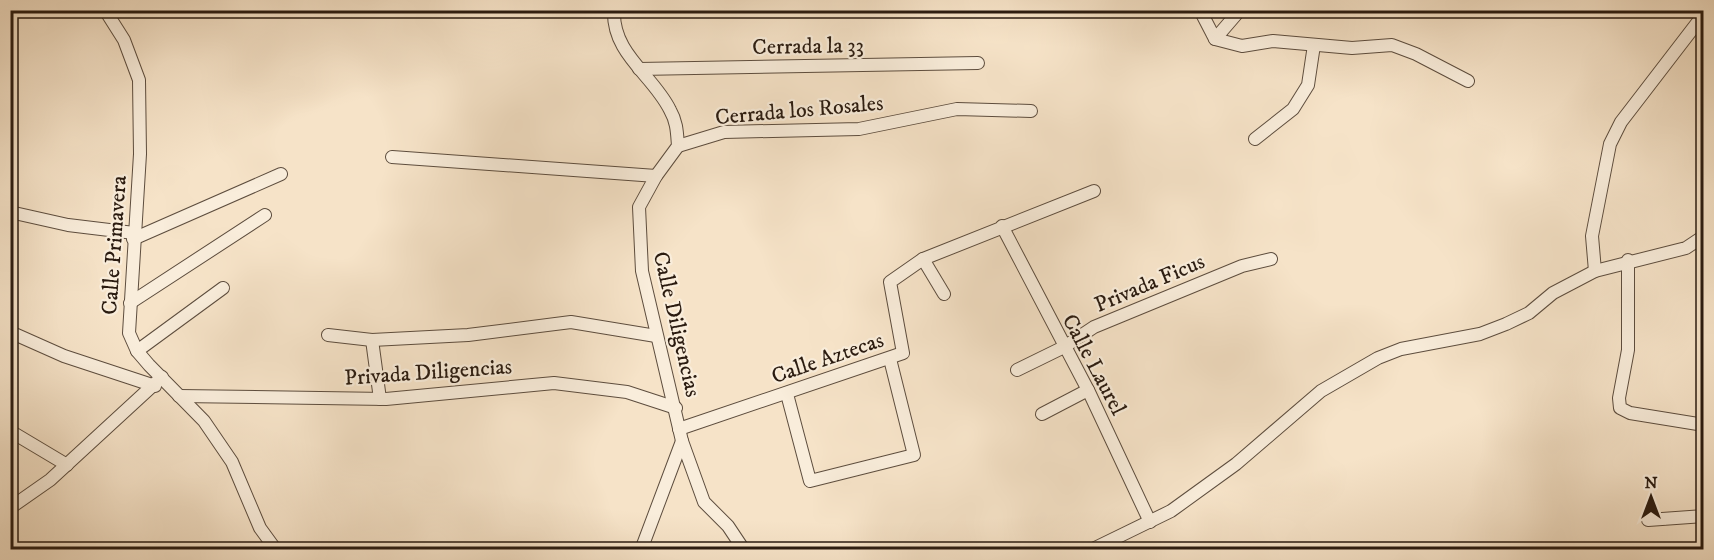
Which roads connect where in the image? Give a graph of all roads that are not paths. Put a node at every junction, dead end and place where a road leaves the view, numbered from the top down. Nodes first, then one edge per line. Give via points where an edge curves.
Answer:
1 (105, 10) edge
2 (614, 10) edge
3 (1200, 10) edge
4 (1240, 10) edge
5 (1704, 14) edge
6 (1215, 39) junction
7 (1314, 45) junction
8 (978, 63) dead end
9 (639, 69) junction
10 (1468, 81) dead end
11 (1030, 111) dead end
12 (1255, 139) dead end
13 (678, 146) junction
14 (392, 157) dead end
15 (281, 174) dead end
16 (656, 176) junction
17 (1094, 190) dead end
18 (10, 212) edge
19 (266, 215) dead end
20 (1002, 226) junction
21 (134, 236) junction
22 (1704, 236) edge
23 (923, 259) junction
24 (1271, 259) dead end
25 (1629, 260) junction
26 (1595, 271) junction
27 (223, 288) dead end
28 (944, 294) dead end
29 (130, 303) junction
30 (10, 332) edge
31 (328, 335) dead end
32 (656, 336) junction
33 (372, 340) junction
34 (1064, 347) junction
35 (137, 351) junction
36 (890, 359) junction
37 (1017, 370) dead end
38 (158, 382) junction
39 (1088, 390) junction
40 (787, 394) junction
41 (179, 396) junction
42 (380, 399) junction
43 (676, 408) junction
44 (1042, 414) dead end
45 (1704, 425) edge
46 (10, 431) edge
47 (681, 435) junction
48 (67, 465) junction
49 (10, 508) edge
50 (1704, 516) edge
51 (1648, 520) dead end
52 (1150, 522) junction
53 (276, 549) edge
54 (641, 549) edge
55 (744, 549) edge
56 (1091, 549) edge

1 - 21 street, Calle Primavera via 124,40 139,80 140,153
2 - 9 street via 617,35
3 - 6 street
4 - 6 street
5 - 26 street via 1621,122 1610,144 1593,236
6 - 7 street via 1242,46 1273,40
7 - 10 street via 1392,45
7 - 12 street via 1308,85 1293,109
8 - 9 street, Cerrada la 33
9 - 13 street via 670,110 677,126
11 - 13 street, Cerrada los Rosales via 957,109 859,129 723,132
13 - 16 street, Calle Diligencias
14 - 16 street
15 - 21 street
16 - 32 street, Calle Diligencias via 639,207 639,238
17 - 20 street, Calle Aztecas
18 - 21 street
19 - 29 street
20 - 23 street, Calle Aztecas
20 - 34 street, Calle Laurel
21 - 29 street, Calle Primavera
22 - 25 street via 1686,248
23 - 28 street
23 - 36 street, Calle Aztecas via 890,282 903,353
24 - 34 street, Privada Ficus via 1242,266 1094,327
25 - 26 street
25 - 45 street via 1628,350 1620,408
26 - 52 street via 1506,324 1480,334 1378,357 1322,391 1236,464
27 - 35 street
29 - 35 street, Calle Primavera via 129,333
30 - 38 street via 64,356
31 - 33 street
32 - 33 street via 571,322 468,335
32 - 43 street, Calle Diligencias
33 - 42 street
34 - 37 street, Privada Ficus
34 - 39 street, Calle Laurel
35 - 38 street, Calle Primavera
36 - 40 street, Calle Aztecas
36 - 40 street via 914,455 810,482
38 - 41 street, Calle Primavera
38 - 48 street
39 - 44 street
39 - 52 street, Calle Laurel
40 - 47 street, Calle Aztecas
41 - 42 street, Privada Diligencias
41 - 53 street, Calle Primavera via 204,421 232,462 260,528
42 - 43 street, Privada Diligencias via 554,383 627,392
43 - 47 street, Calle Diligencias
46 - 48 street
47 - 54 street
47 - 55 street, Calle Diligencias via 704,502
48 - 49 street
50 - 51 street
52 - 56 street

